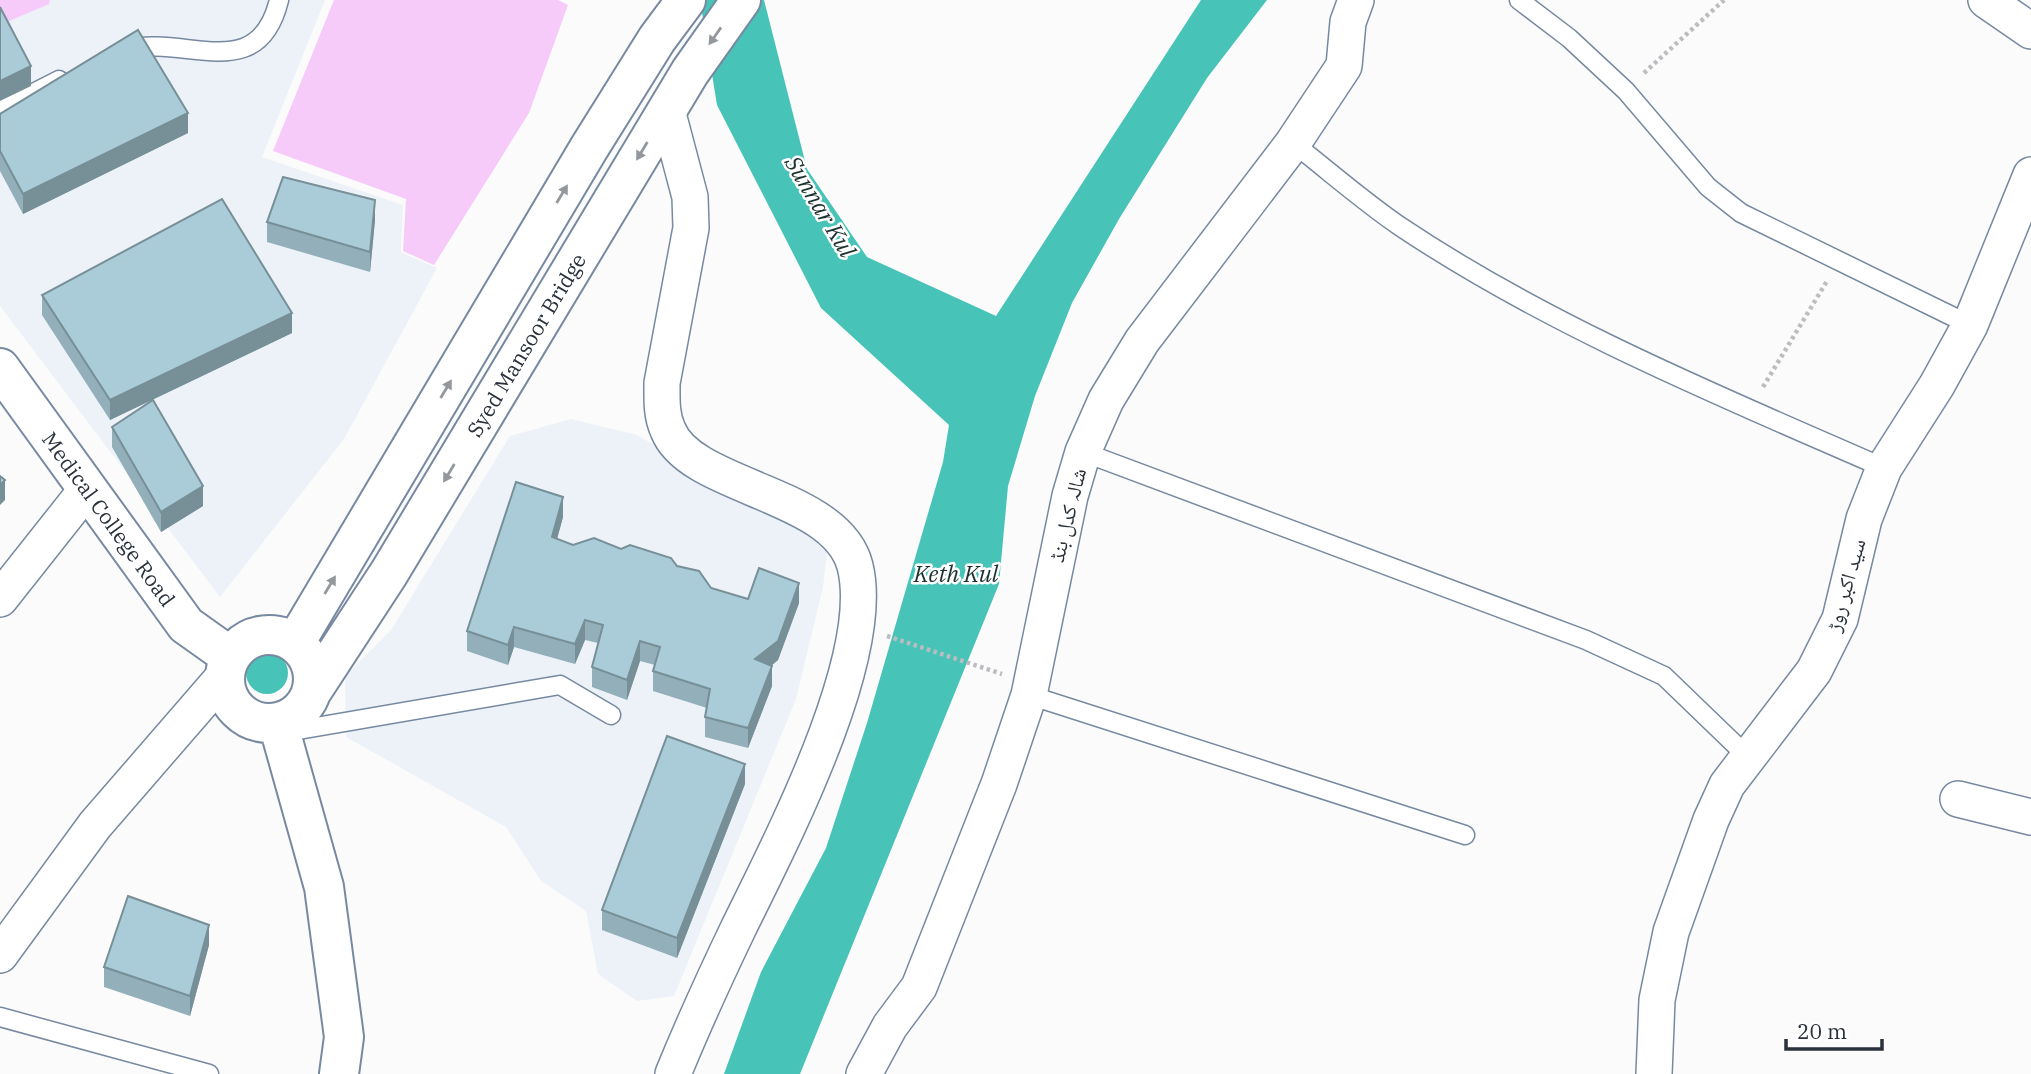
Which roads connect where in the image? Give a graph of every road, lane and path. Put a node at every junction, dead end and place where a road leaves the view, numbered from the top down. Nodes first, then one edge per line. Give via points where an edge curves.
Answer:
1 (279, 0) edge
2 (686, 0) edge
3 (741, 0) edge
4 (1356, 0) edge
5 (1519, 0) edge
6 (1724, 0) edge
7 (1986, 0) edge
8 (2031, 31) edge
9 (111, 55) edge
10 (74, 72) edge
11 (1626, 91) junction
12 (0, 110) edge
13 (667, 110) junction
14 (1293, 143) junction
15 (2031, 175) edge
16 (1838, 262) junction
17 (1970, 325) junction
18 (0, 368) edge
19 (1750, 409) junction
20 (1083, 452) junction
21 (1884, 468) junction
22 (88, 489) junction
23 (0, 599) edge
24 (878, 633) dead end
25 (295, 643) junction
26 (228, 666) junction
27 (1016, 685) junction
28 (312, 691) junction
29 (611, 715) dead end
30 (279, 728) junction
31 (1748, 757) junction
32 (1958, 799) dead end
33 (2031, 817) edge
34 (1465, 835) dead end
35 (0, 955) edge
36 (0, 1017) edge
37 (209, 1074) edge
38 (339, 1074) edge
39 (673, 1074) edge
40 (864, 1074) edge
41 (1654, 1074) edge

1 - 9 lane via 260,42 243,49 228,52 146,45
25 -> 2 main road via 657,39
3 -> 13 main road, Syed Mansoor Bridge
4 - 14 street, شالہ کدل بنڈ via 1348,22 1344,66
5 - 11 lane
6 - 11 path
7 - 8 street
10 - 12 lane
11 - 16 lane via 1707,187 1741,214
13 -> 28 main road, Syed Mansoor Bridge via 389,573
13 - 39 street via 690,197 691,228 662,383 668,432 685,452 709,467 835,532 849,548 859,593 848,666 829,727
14 - 19 lane via 1401,227 1521,298 1673,376
14 - 20 street, شالہ کدل بنڈ via 1142,341 1106,401
15 - 17 street, سید اکبر روڑ
16 - 17 lane
16 - 19 path
17 - 21 street, سید اکبر روڑ
18 - 22 main road, Medical College Road
19 - 21 lane
20 - 27 street, شالہ کدل بنڈ
20 - 31 lane via 1586,639 1664,677
21 - 31 street, سید اکبر روڑ via 1864,519 1840,619 1814,671
22 - 23 street
22 - 26 main road, Medical College Road via 186,625
24 - 27 path
25 - 26 main road via 278,636 260,636 243,643
25 - 28 main road via 307,656 313,673
26 - 30 main road via 227,693 236,709
26 - 35 street via 95,825
27 - 34 lane
27 - 40 street, شالہ کدل بنڈ via 999,784 919,987
28 - 30 main road via 303,707
29 - 30 lane via 560,685
30 - 38 main road via 324,887 344,1037
31 - 41 street, سید اکبر روڑ via 1727,785 1710,820 1671,932 1657,1000
32 - 33 street
36 - 37 lane

